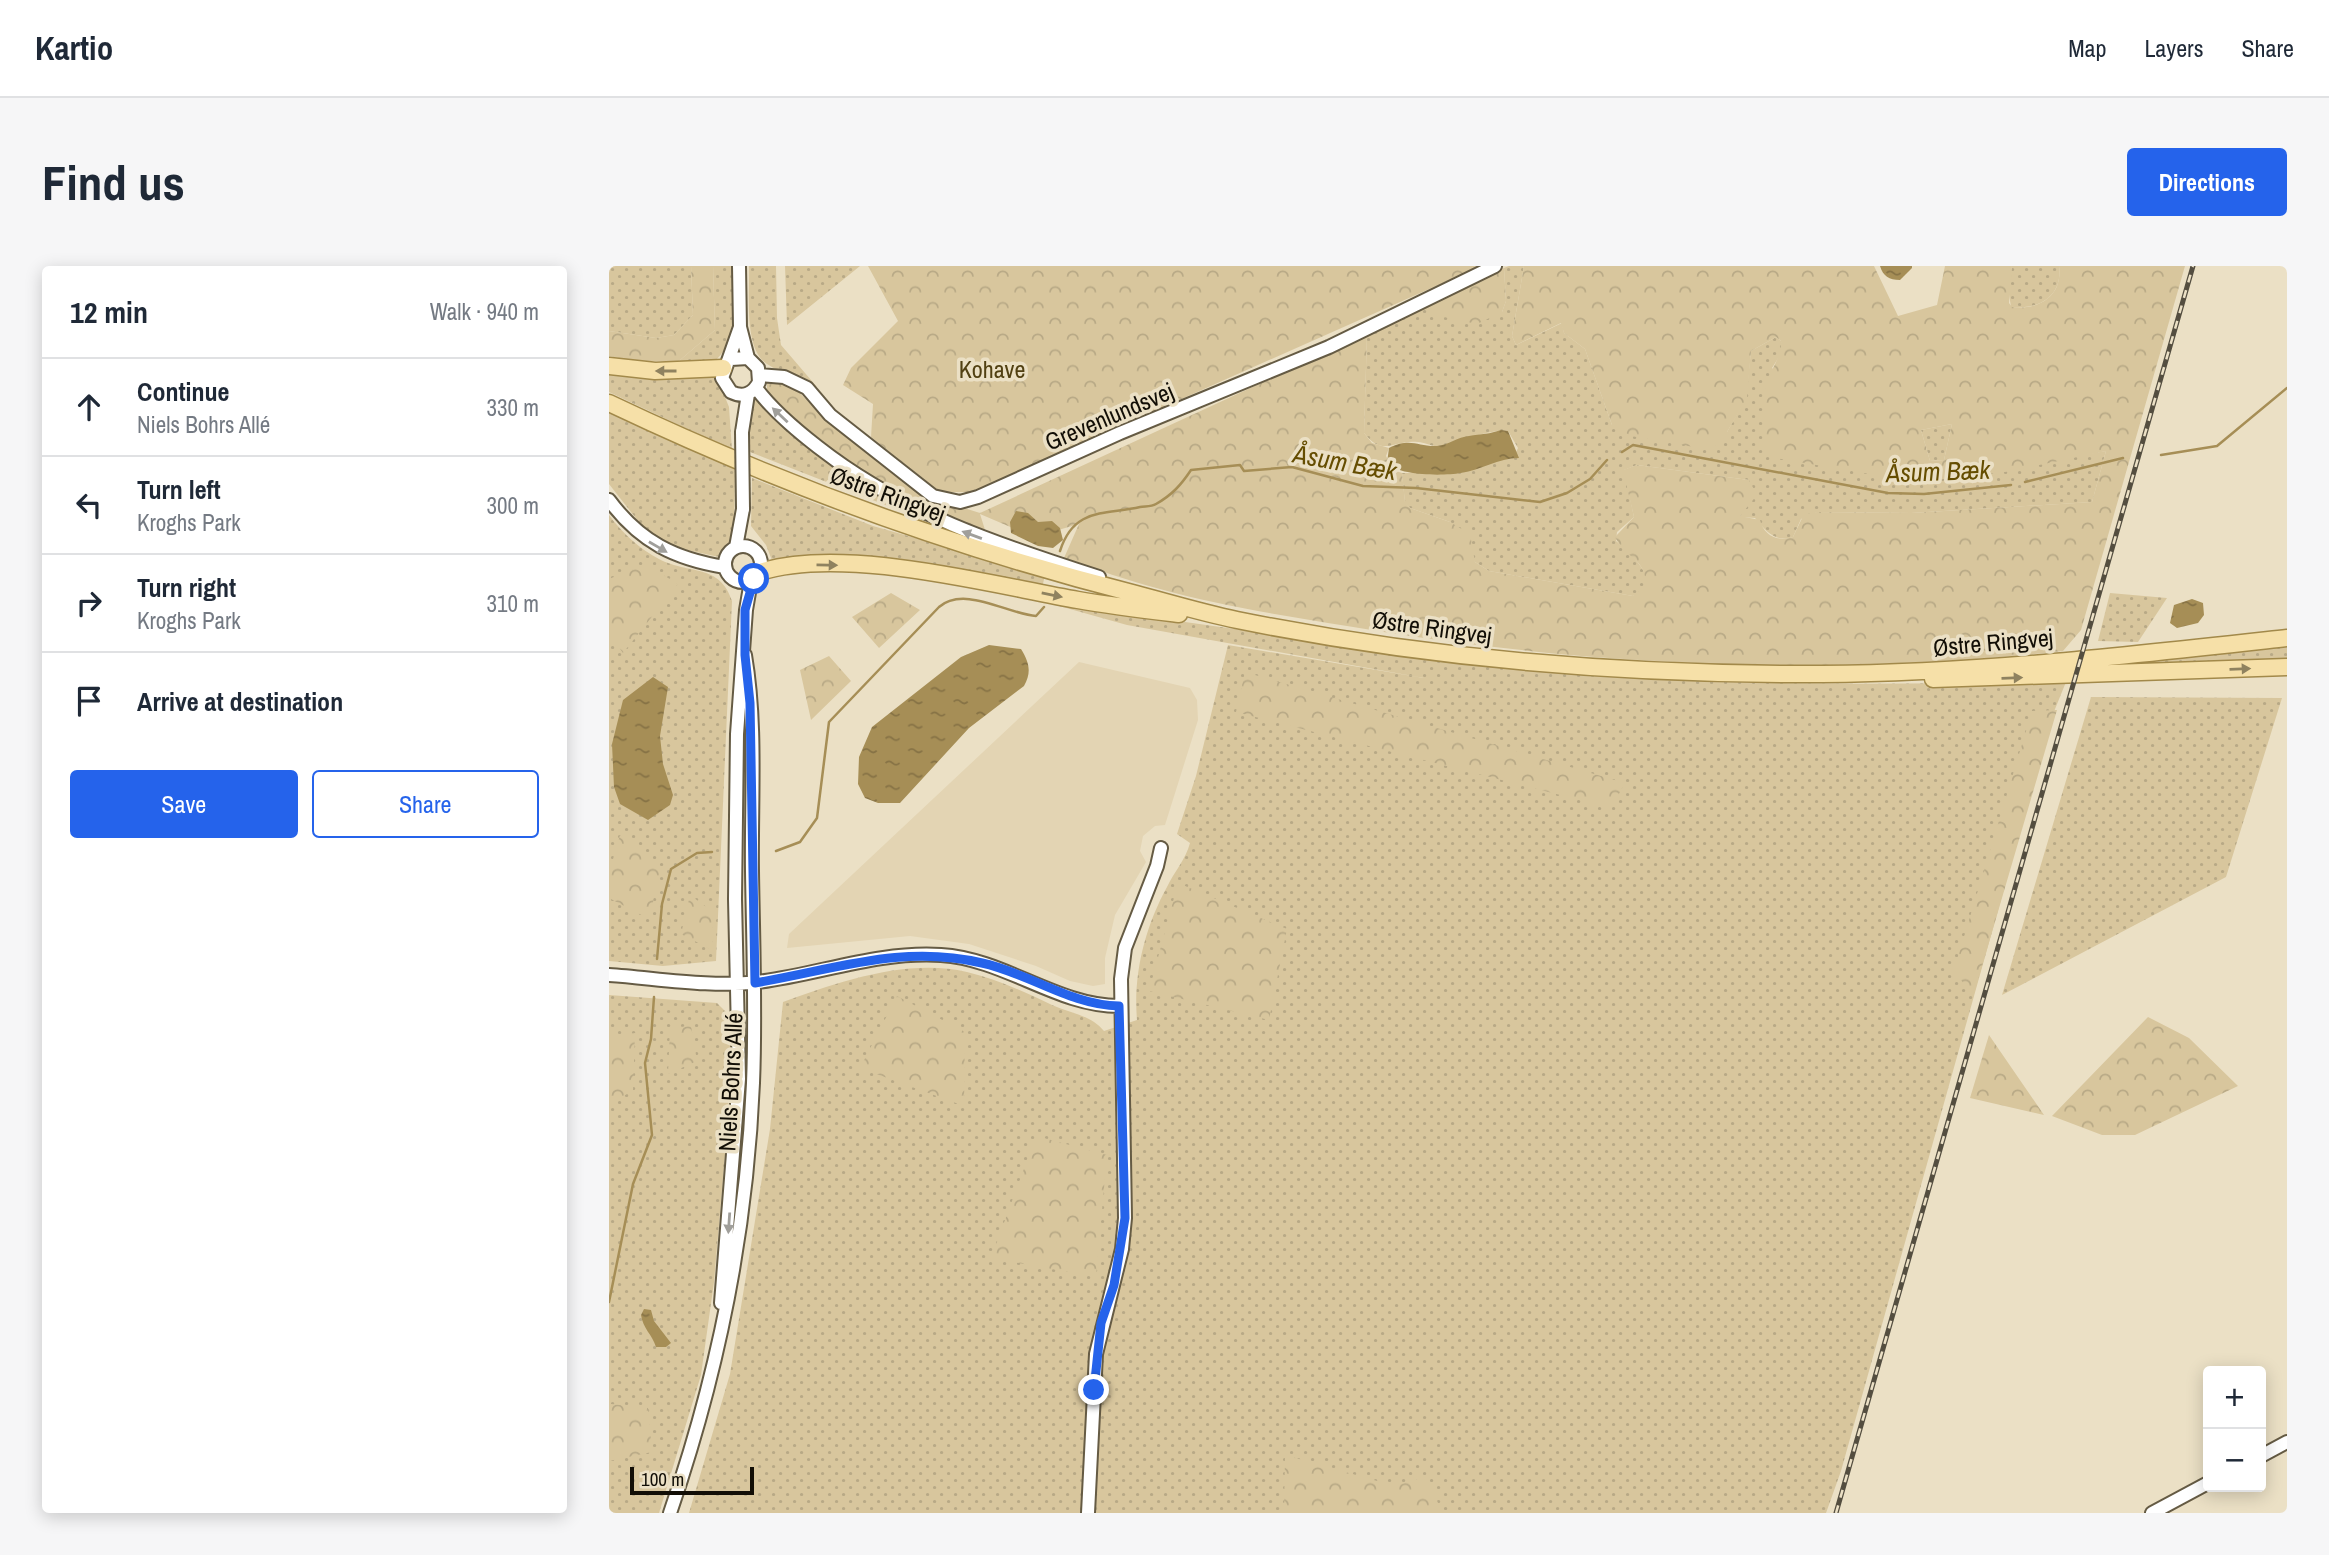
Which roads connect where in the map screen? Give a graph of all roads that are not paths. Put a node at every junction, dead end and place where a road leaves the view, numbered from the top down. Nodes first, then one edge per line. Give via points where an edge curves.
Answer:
1 (739, 266) edge
2 (1495, 266) edge
3 (740, 327) junction
4 (748, 358) junction
5 (727, 363) junction
6 (609, 366) edge
7 (760, 375) junction
8 (752, 391) junction
9 (731, 392) junction
10 (609, 403) edge
11 (742, 429) junction
12 (609, 500) edge
13 (743, 514) junction
14 (736, 547) junction
15 (754, 550) junction
16 (725, 567) junction
17 (756, 577) junction
18 (735, 581) junction
19 (1151, 598) junction
20 (745, 610) junction
21 (1235, 620) junction
22 (2287, 629) edge
23 (2287, 638) edge
24 (2171, 651) junction
25 (745, 655) junction
26 (2287, 667) edge
27 (1822, 674) junction
28 (739, 702) junction
29 (1161, 848) dead end
30 (609, 975) edge
31 (735, 983) junction
32 (755, 983) junction
33 (1119, 1006) junction
34 (744, 1191) junction
35 (718, 1342) junction
36 (2287, 1442) edge
37 (2266, 1453) edge
38 (2203, 1486) edge
39 (670, 1513) edge
40 (1088, 1513) edge
41 (2152, 1513) edge

1 - 3 street
2 - 7 street, Grevenlundsvej via 1329,347 961,502 933,496 830,415 796,382
3 - 4 street
3 - 5 street
4 - 5 street
4 - 7 street
5 -> 6 main road via 655,371
5 - 9 street via 722,381
7 - 8 street
8 - 9 street
8 - 11 street
19 -> 8 street via 955,528 899,502 846,469
9 - 11 street
10 - 19 main road, Østre Ringvej via 703,448 865,512 1064,576
11 - 13 street, bridge
12 -> 16 street via 643,538 664,551
13 - 14 street
13 - 15 street
14 - 15 street
14 - 16 street via 727,555
15 - 17 street via 761,560
16 - 18 street
17 - 18 street
17 - 20 street, Niels Bohrs Allé
17 -> 21 main road via 780,565 886,567 1132,609
18 - 20 street, Niels Bohrs Allé
19 - 21 main road, Østre Ringvej
20 - 25 street, Niels Bohrs Allé
21 - 27 main road, Østre Ringvej via 1510,660 1622,669
22 - 24 main road
23 - 24 main road, Østre Ringvej
24 - 27 main road, Østre Ringvej via 1908,672
25 - 28 street, Niels Bohrs Allé
25 - 32 street, Niels Bohrs Allé via 750,703
27 -> 26 main road via 1985,679
28 - 31 street, Niels Bohrs Allé
28 - 32 street via 744,968 748,980
29 - 33 street via 1125,948
30 - 31 street
31 - 32 street
31 - 34 street via 744,989 748,1008
31 -> 35 street, Niels Bohrs Allé via 739,1079
32 - 33 street via 899,955 944,955 1012,971 1095,1005
32 - 34 street, Niels Bohrs Allé via 754,1083
33 - 40 street via 1125,1218 1097,1354
34 - 35 street, Niels Bohrs Allé via 732,1286
35 - 39 street, Niels Bohrs Allé
36 - 37 street
38 - 41 street

